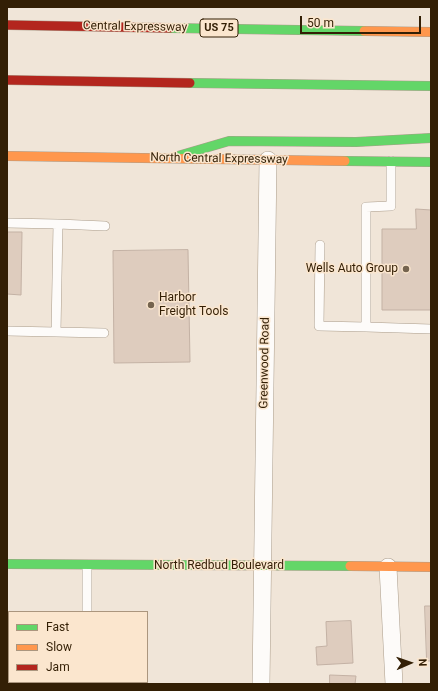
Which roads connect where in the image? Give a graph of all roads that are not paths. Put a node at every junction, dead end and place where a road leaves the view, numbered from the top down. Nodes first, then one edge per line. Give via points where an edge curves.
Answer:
1 (7, 25) edge
2 (431, 32) edge
3 (7, 80) edge
4 (431, 86) edge
5 (431, 138) edge
6 (7, 156) edge
7 (171, 158) junction
8 (268, 160) junction
9 (391, 161) junction
10 (431, 162) edge
11 (7, 223) edge
12 (58, 224) junction
13 (105, 226) dead end
14 (320, 245) dead end
15 (366, 327) junction
16 (431, 329) edge
17 (7, 331) edge
18 (56, 332) junction
19 (104, 333) dead end
20 (7, 564) edge
21 (87, 565) junction
22 (262, 567) junction
23 (388, 567) junction
24 (431, 567) edge
25 (87, 611) edge
26 (261, 684) edge
27 (394, 684) edge

1 - 2 main road, Central Expressway / US 75
3 - 4 main road
5 - 7 main road via 341,142 229,142
6 - 7 main road, North Central Expressway
7 - 8 main road, North Central Expressway
8 - 9 main road, North Central Expressway
8 - 22 street, Greenwood Road
9 - 10 main road, North Central Expressway
9 - 15 lane via 391,206 366,207
11 - 12 lane
12 - 13 lane
12 - 18 lane
14 - 15 lane via 319,326
15 - 16 lane
17 - 18 lane
18 - 19 lane
20 - 21 main road, North Redbud Boulevard
21 - 22 main road, North Redbud Boulevard
21 - 25 lane
22 - 23 main road, North Redbud Boulevard
22 - 26 street, Greenwood Road
23 - 24 main road, North Redbud Boulevard
23 - 27 street

